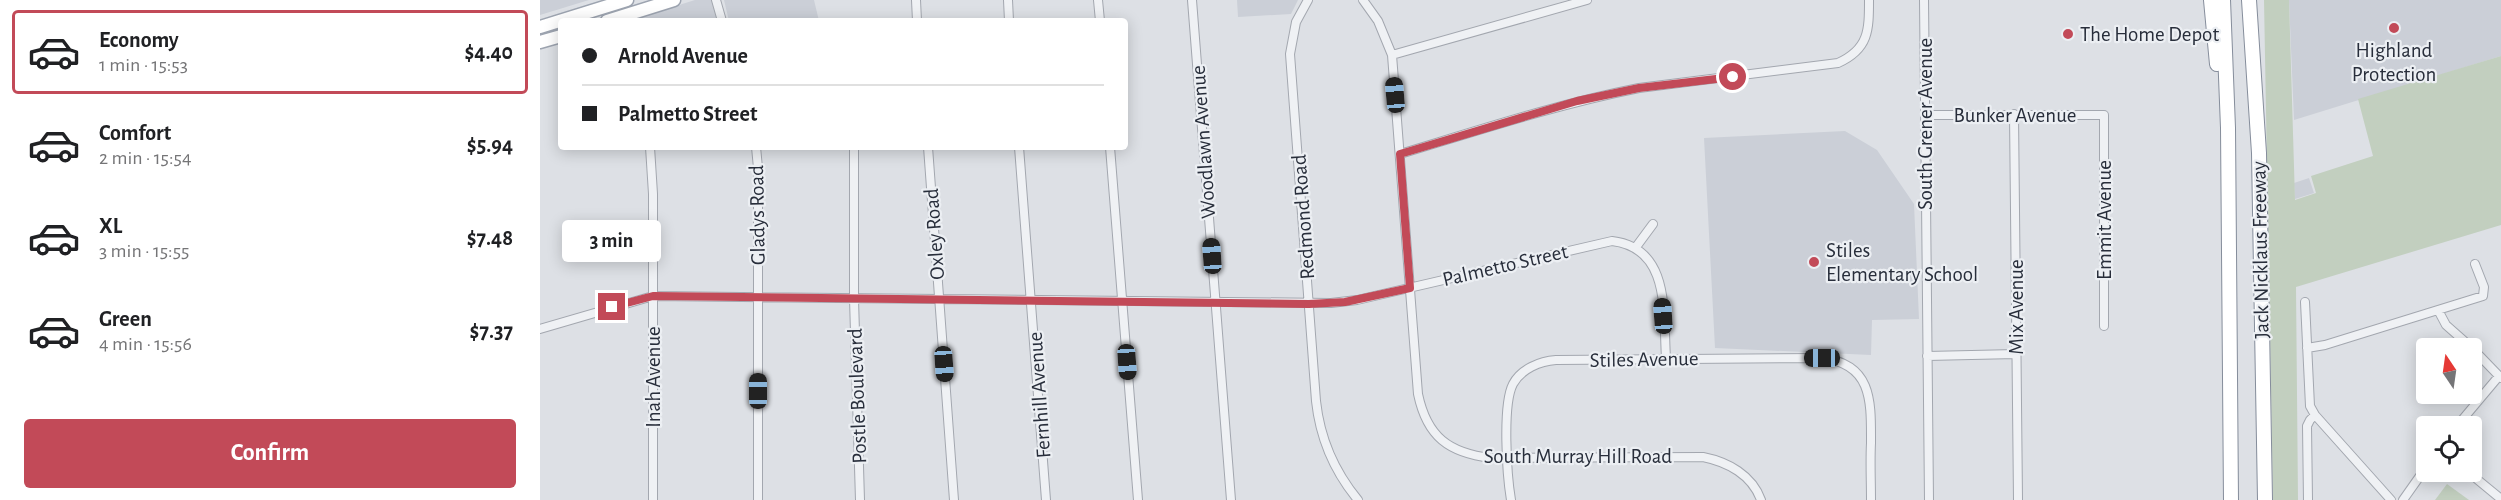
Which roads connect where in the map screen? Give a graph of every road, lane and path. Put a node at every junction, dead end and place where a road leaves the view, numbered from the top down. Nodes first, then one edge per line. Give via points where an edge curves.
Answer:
1 (627, 0) edge
2 (674, 0) edge
3 (716, 0) edge
4 (916, 0) edge
5 (1008, 0) edge
6 (1098, 0) edge
7 (1192, 0) edge
8 (1308, 0) edge
9 (1363, 0) edge
10 (1587, 0) edge
11 (1869, 0) edge
12 (1924, 0) edge
13 (2211, 0) edge
14 (2223, 0) edge
15 (2249, 0) edge
16 (2257, 0) edge
17 (569, 18) edge
18 (616, 18) edge
19 (721, 18) edge
20 (917, 18) edge
21 (1009, 18) edge
22 (1100, 18) edge
23 (558, 21) edge
24 (540, 27) edge
25 (558, 37) edge
26 (540, 42) edge
27 (1392, 56) junction
28 (2014, 114) junction
29 (1925, 115) junction
30 (2104, 115) joint
31 (650, 150) edge
32 (756, 150) edge
33 (854, 150) edge
34 (928, 150) edge
35 (1019, 150) edge
36 (1110, 150) edge
37 (2259, 153) junction
38 (1400, 154) junction
39 (1653, 224) dead end
40 (1636, 247) junction
41 (2475, 264) dead end
42 (2229, 267) junction
43 (1410, 288) junction
44 (653, 296) junction
45 (758, 296) junction
46 (854, 299) junction
47 (939, 300) junction
48 (1031, 302) junction
49 (1122, 302) junction
50 (1215, 302) junction
51 (2305, 302) dead end
52 (1309, 304) junction
53 (2438, 310) junction
54 (2104, 326) dead end
55 (540, 329) edge
56 (2461, 338) edge
57 (2307, 348) junction
58 (2016, 354) junction
59 (1927, 356) junction
60 (1666, 358) junction
61 (2482, 358) edge
62 (2500, 377) edge
63 (2315, 415) junction
64 (2466, 416) edge
65 (1507, 458) junction
66 (2416, 482) edge
67 (2480, 482) edge
68 (2501, 499) edge
69 (653, 500) edge
70 (758, 500) edge
71 (860, 500) edge
72 (954, 500) edge
73 (1046, 500) edge
74 (1138, 500) edge
75 (1232, 500) edge
76 (1358, 500) edge
77 (1511, 500) edge
78 (1761, 500) edge
79 (1871, 500) edge
80 (1929, 500) edge
81 (2018, 500) edge
82 (2231, 500) edge
83 (2265, 500) edge
84 (2308, 500) edge
85 (2391, 500) edge
86 (2403, 500) edge

1 - 17 main road
2 - 18 main road
3 - 19 street
4 - 20 street
5 - 21 street
6 - 22 street
7 - 50 street, Woodlawn Avenue
8 - 52 street, Redmond Road via 1296,22 1290,54
9 - 27 street, South Murray Hill Road via 1378,21
10 - 27 street
11 - 38 street via 1868,33 1857,50 1826,66 1608,94
12 - 29 street, South Grener Avenue
13 - 42 highway
14 - 42 highway, Jack Nicklaus Freeway
15 - 37 highway, Jack Nicklaus Freeway
16 - 37 highway
23 - 24 main road
25 - 26 main road
27 - 38 street, South Murray Hill Road
28 - 29 street, Bunker Avenue
28 - 30 street, Bunker Avenue
28 - 58 street, Mix Avenue
29 - 59 street, South Grener Avenue
30 - 54 street, Emmit Avenue
31 - 44 street, Inah Avenue
32 - 45 street, Gladys Road
33 - 46 street, Postle Boulevard
34 - 47 street, Oxley Road
35 - 48 street, Fernhill Avenue
36 - 49 street
37 - 83 highway, Jack Nicklaus Freeway
38 - 43 street, South Murray Hill Road
39 - 40 street
40 - 43 street, Palmetto Street via 1601,242
40 - 60 street via 1658,274
41 - 53 street via 2484,287 2483,296
42 - 82 highway, Jack Nicklaus Freeway
43 - 52 street, Palmetto Street via 1351,301
43 - 65 street, South Murray Hill Road via 1418,394 1430,427 1457,451
44 - 45 street, Palmetto Street
44 - 55 street, Palmetto Street
44 - 69 street, Inah Avenue
45 - 46 street, Palmetto Street
45 - 70 street, Gladys Road
46 - 47 street, Palmetto Street
46 - 71 street, Postle Boulevard
47 - 48 street, Palmetto Street
47 - 72 street, Oxley Road
48 - 49 street, Palmetto Street
48 - 73 street, Fernhill Avenue
49 - 50 street, Palmetto Street
49 - 74 street
50 - 52 street, Palmetto Street
50 - 75 street, Woodlawn Avenue
51 - 57 street
52 - 76 street, Redmond Road via 1319,422 1333,463
53 - 56 street via 2446,325
53 - 57 street
57 - 63 street via 2308,396
58 - 59 street
58 - 81 street, Mix Avenue
59 - 80 street, South Grener Avenue
60 - 65 street, Stiles Avenue via 1546,361 1527,370 1513,383 1510,392
60 - 79 street, Stiles Avenue via 1822,358 1855,370 1870,402
61 - 62 street
62 - 64 street
63 - 84 street via 2307,426
63 - 85 street
65 - 77 street, Stiles Avenue
65 - 78 street, South Murray Hill Road via 1716,459 1747,478
66 - 86 street
67 - 68 street

